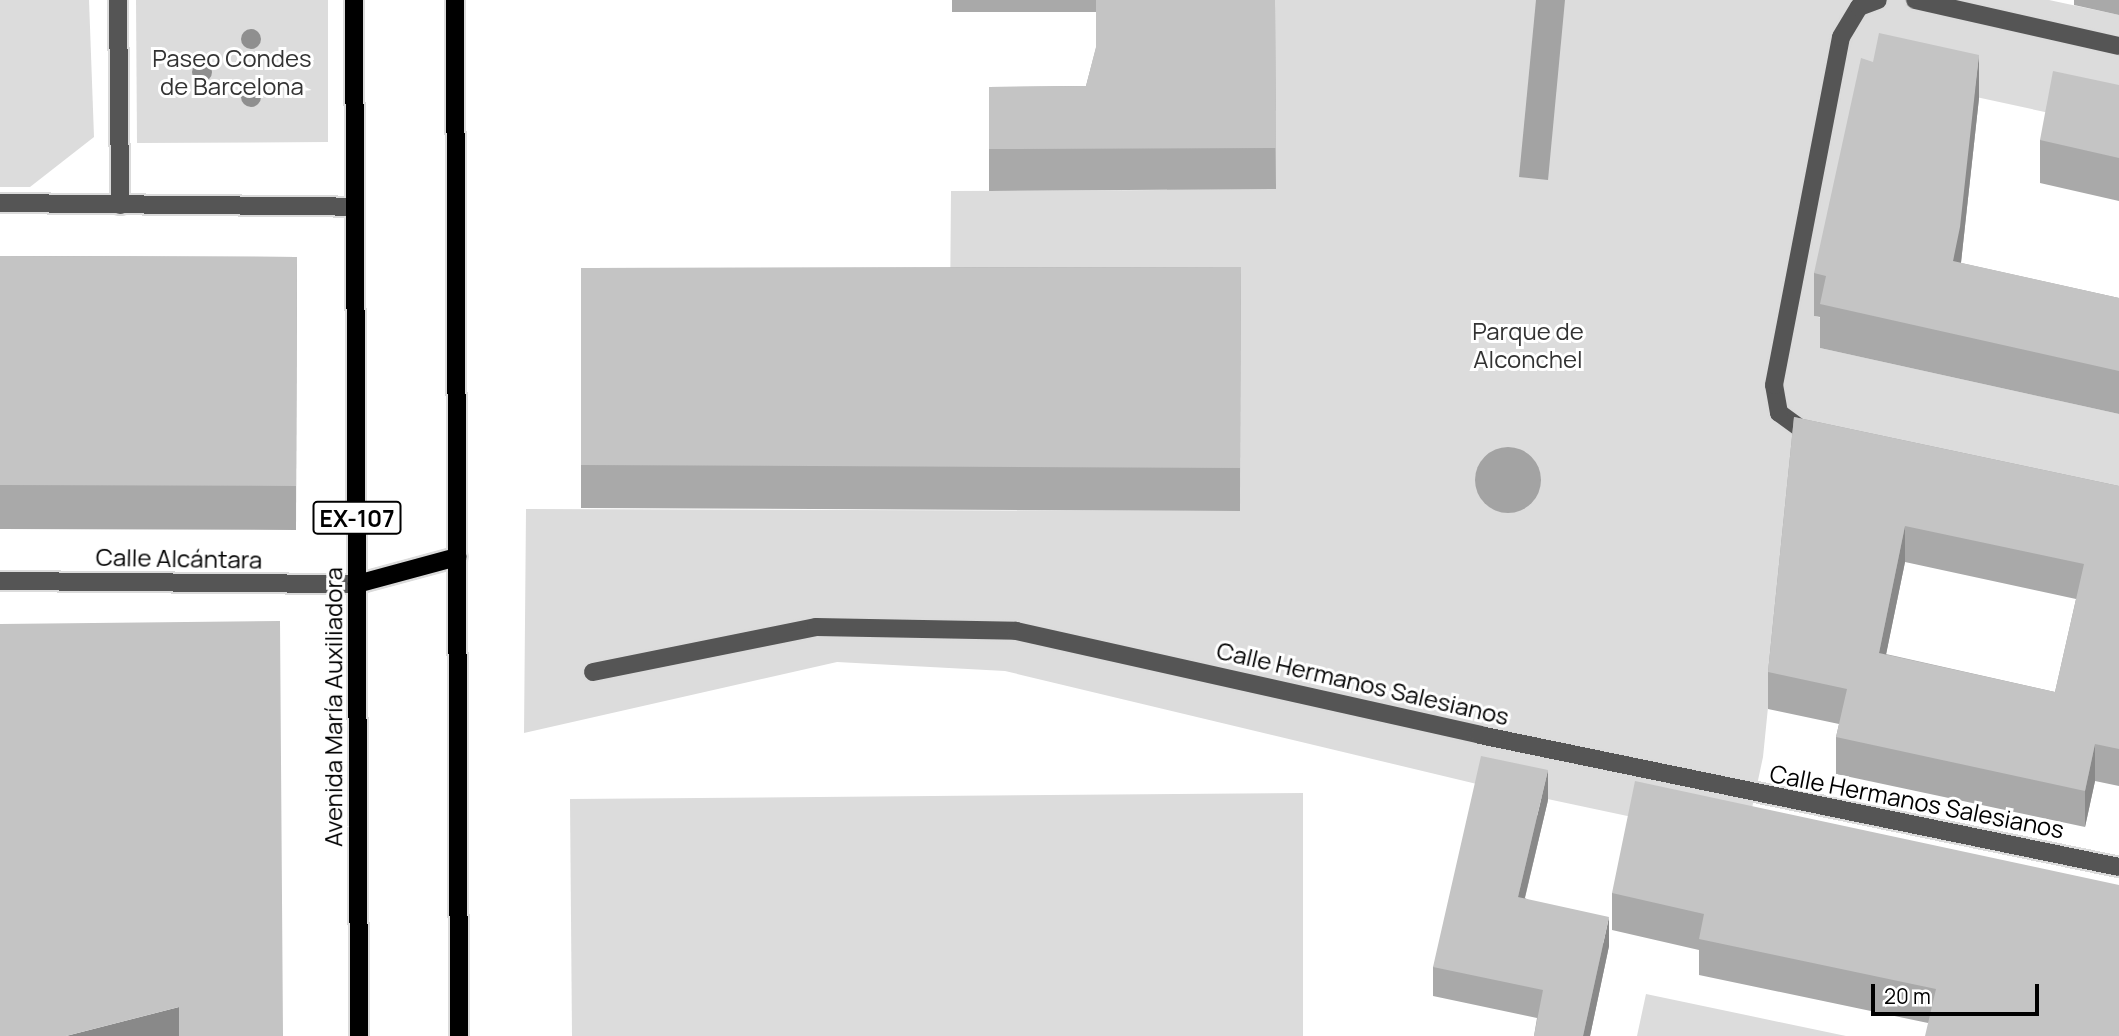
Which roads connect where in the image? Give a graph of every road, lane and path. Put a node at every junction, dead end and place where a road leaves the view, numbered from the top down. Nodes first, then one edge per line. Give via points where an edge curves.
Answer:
1 (118, 0) edge
2 (354, 0) edge
3 (1878, 0) edge
4 (1915, 0) edge
5 (454, 2) edge
6 (2119, 46) edge
7 (0, 203) edge
8 (120, 205) junction
9 (355, 207) junction
10 (1830, 437) edge
11 (457, 557) junction
12 (0, 580) edge
13 (357, 584) junction
14 (593, 671) dead end
15 (2119, 867) edge
16 (359, 1036) edge
17 (459, 1036) edge

1 - 8 street
2 - 9 main road, Avenida María Auxiliadora / EX-107
3 - 10 street via 1859,7 1841,37 1774,385 1779,413 1804,431
4 - 6 street
5 - 11 main road
7 - 8 street
8 - 9 street
9 - 13 main road, Avenida María Auxiliadora / EX-107
11 - 13 main road
11 - 17 main road
12 - 13 street, Calle Alcántara
13 - 16 main road, Avenida María Auxiliadora / EX-107
14 - 15 street, Calle Hermanos Salesianos via 816,627 1016,631 1480,736

